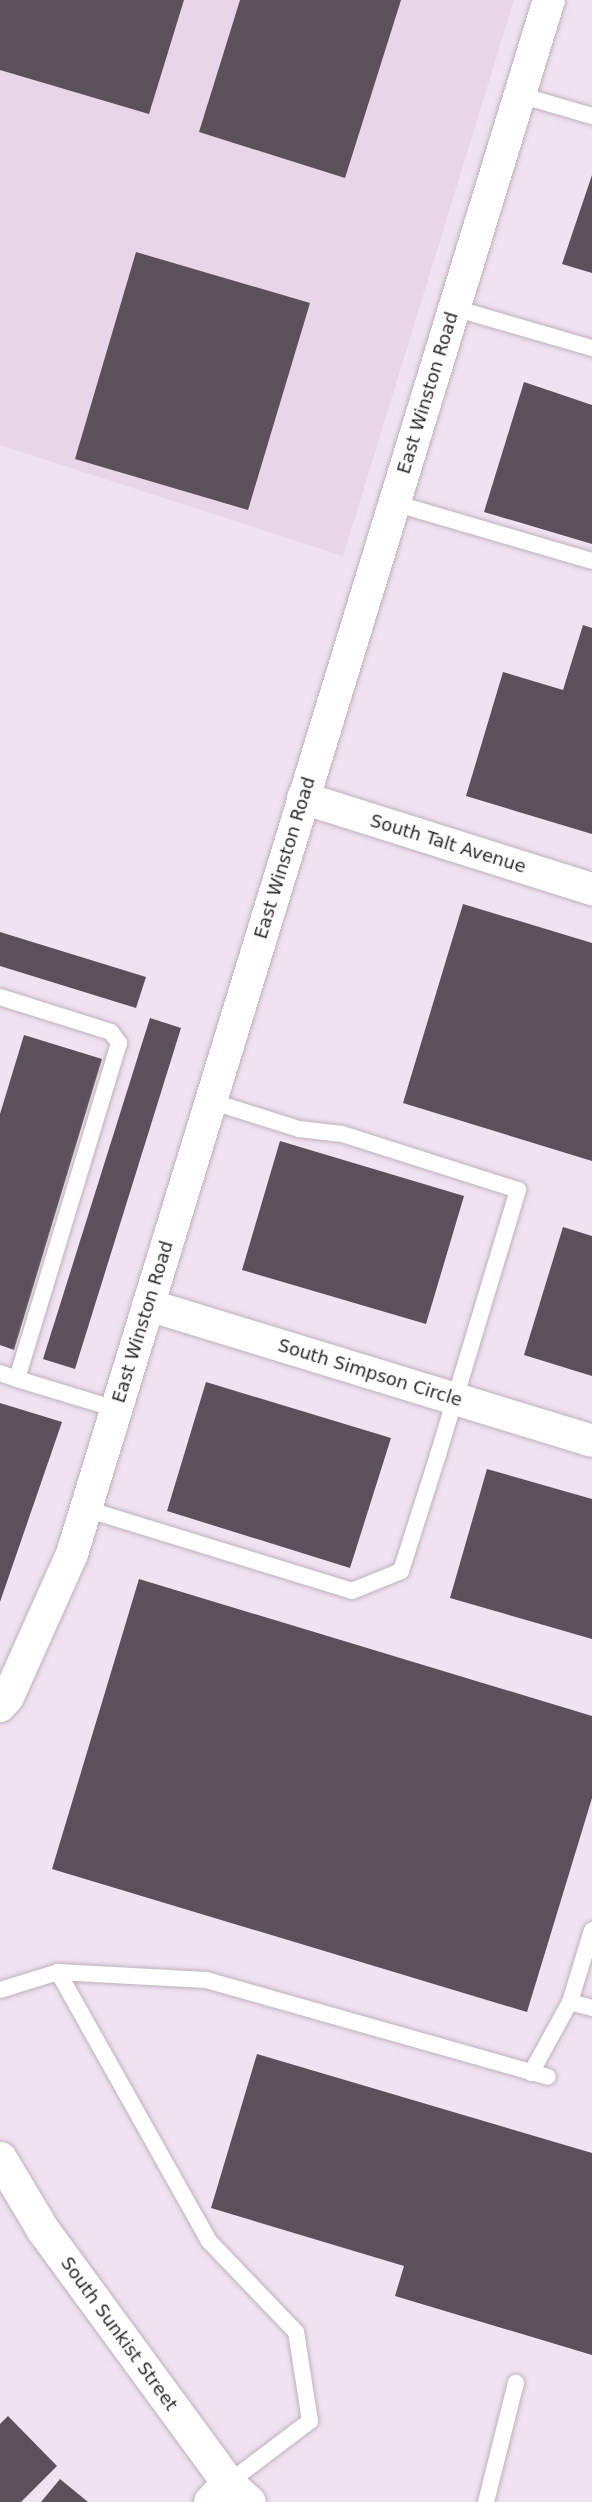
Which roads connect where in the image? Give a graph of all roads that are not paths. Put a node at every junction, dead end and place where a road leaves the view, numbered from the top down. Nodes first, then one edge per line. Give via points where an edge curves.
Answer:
1 (549, 0) edge
2 (520, 95) junction
3 (592, 116) edge
4 (454, 308) junction
5 (592, 348) edge
6 (394, 503) junction
7 (592, 561) edge
8 (303, 798) junction
9 (592, 889) edge
10 (0, 998) edge
11 (210, 1101) junction
12 (148, 1305) junction
13 (0, 1373) edge
14 (17, 1379) junction
15 (455, 1399) junction
16 (116, 1409) junction
17 (592, 1441) edge
18 (86, 1509) junction
19 (8, 1673) edge
20 (0, 1706) edge
21 (592, 1930) edge
22 (58, 1972) junction
23 (0, 1990) edge
24 (570, 2002) junction
25 (592, 2008) edge
26 (531, 2073) junction
27 (548, 2078) dead end
28 (0, 2158) edge
29 (516, 2383) dead end
30 (229, 2496) edge
31 (486, 2502) edge

1 - 2 street, East Winston Road
2 - 3 lane
2 - 4 street, East Winston Road
4 - 5 lane
4 - 6 street, East Winston Road
6 - 7 lane
6 - 8 street, East Winston Road
8 - 9 street, South Talt Avenue
8 - 11 street, East Winston Road
10 - 14 lane via 111,1032 119,1043
11 - 12 street, East Winston Road
11 - 15 lane via 299,1129 342,1134 518,1190
12 - 15 street, South Simpson Circle
12 - 16 street, East Winston Road
13 - 14 lane
14 - 16 lane
15 - 17 street, South Simpson Circle
15 - 18 lane via 401,1571 352,1591
16 - 18 street, East Winston Road
18 - 19 street, East Winston Road via 72,1554
19 - 20 street, East Winston Road
21 - 24 lane
22 - 23 lane
22 - 26 lane via 206,1980
22 - 30 lane via 209,2241 296,2332 310,2421
24 - 25 lane
24 - 26 lane
26 - 27 lane
28 - 30 street, South Sunkist Street via 43,2230
29 - 31 lane

